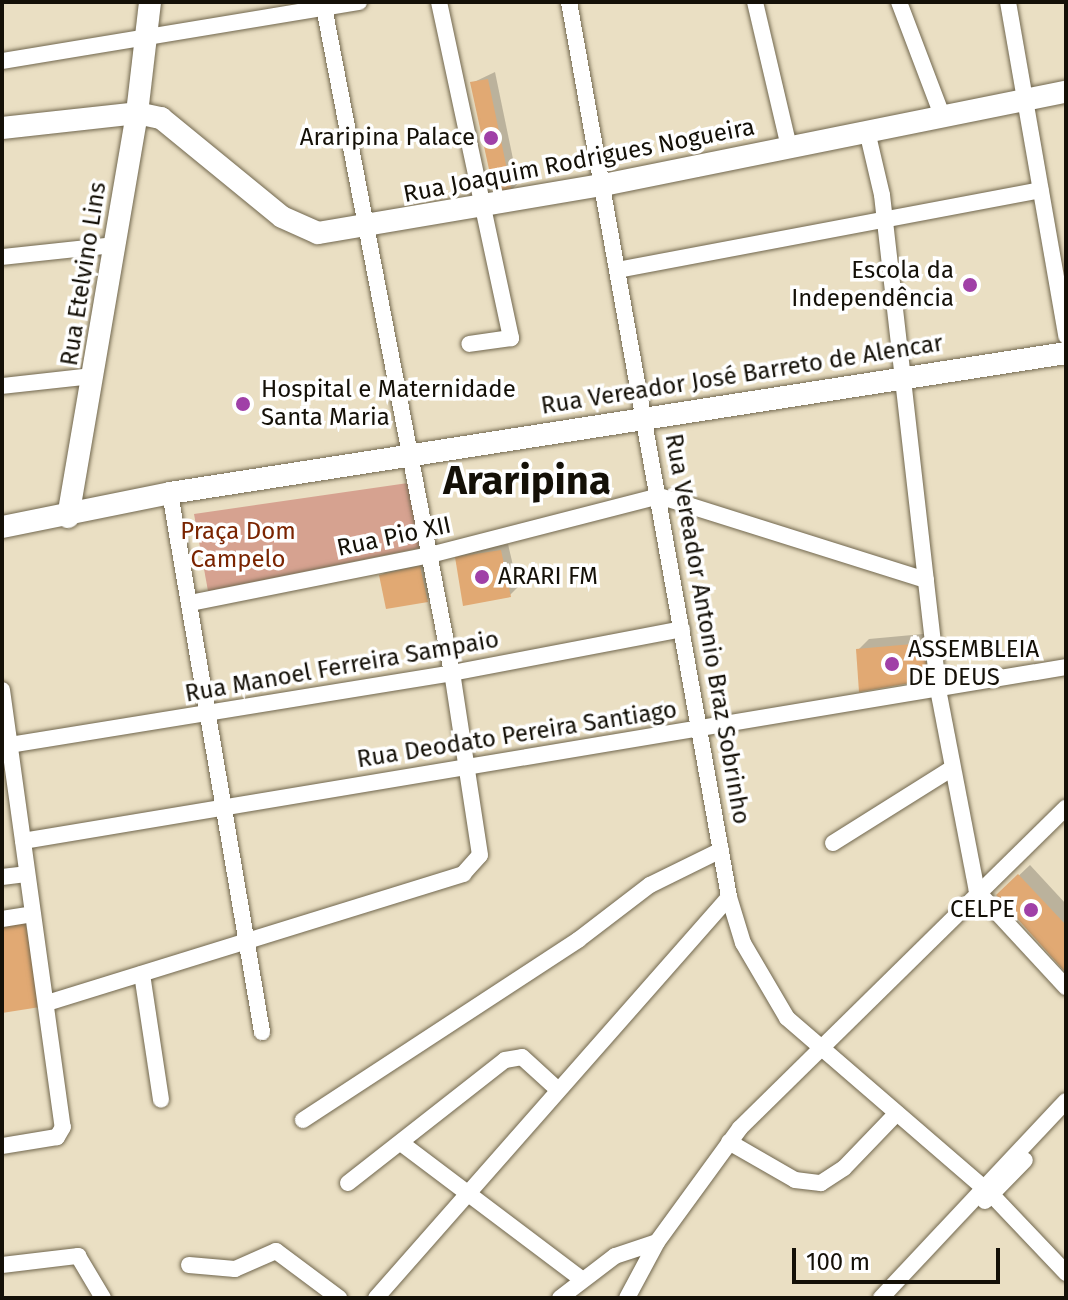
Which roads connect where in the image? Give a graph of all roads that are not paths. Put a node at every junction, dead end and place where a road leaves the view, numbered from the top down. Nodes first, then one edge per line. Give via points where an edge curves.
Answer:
1 (150, 2) edge
2 (359, 2) edge
3 (439, 2) edge
4 (569, 2) edge
5 (755, 2) edge
6 (899, 2) edge
7 (1008, 2) edge
8 (324, 5) edge
9 (146, 38) junction
10 (2, 61) edge
11 (1066, 92) edge
12 (1025, 100) junction
13 (137, 113) junction
14 (942, 115) junction
15 (2, 128) edge
16 (867, 131) junction
17 (789, 147) junction
18 (603, 185) junction
19 (1041, 190) junction
20 (483, 207) junction
21 (885, 219) junction
22 (368, 228) junction
23 (114, 245) junction
24 (2, 257) edge
25 (618, 270) junction
26 (1066, 336) edge
27 (469, 344) dead end
28 (1066, 353) edge
29 (902, 374) junction
30 (93, 376) junction
31 (2, 386) edge
32 (645, 416) junction
33 (410, 454) junction
34 (170, 493) junction
35 (659, 496) junction
36 (68, 517) junction
37 (2, 527) edge
38 (430, 555) junction
39 (926, 580) junction
40 (190, 603) junction
41 (682, 629) junction
42 (1066, 667) edge
43 (452, 673) junction
44 (938, 689) junction
45 (2, 690) edge
46 (210, 714) junction
47 (701, 730) junction
48 (9, 745) junction
49 (468, 768) junction
50 (951, 769) junction
51 (228, 808) junction
52 (1066, 808) edge
53 (23, 841) junction
54 (833, 843) dead end
55 (721, 850) junction
56 (26, 874) junction
57 (2, 877) edge
58 (977, 891) junction
59 (729, 897) junction
60 (33, 914) junction
61 (2, 919) edge
62 (248, 943) junction
63 (142, 974) junction
64 (1066, 987) edge
65 (47, 1003) junction
66 (262, 1032) dead end
67 (824, 1046) junction
68 (557, 1089) junction
69 (161, 1100) dead end
70 (1066, 1101) edge
71 (897, 1113) junction
72 (1066, 1116) edge
73 (303, 1120) dead end
74 (729, 1142) junction
75 (401, 1143) junction
76 (2, 1146) edge
77 (348, 1183) dead end
78 (988, 1191) junction
79 (463, 1194) junction
80 (657, 1242) junction
81 (2, 1265) edge
82 (189, 1265) dead end
83 (1066, 1273) edge
84 (580, 1278) junction
85 (103, 1298) edge
86 (339, 1298) edge
87 (376, 1298) edge
88 (560, 1298) edge
89 (627, 1298) edge
90 (881, 1298) edge
91 (893, 1298) edge

1 - 9 main road, Rua Etelvino Lins
2 - 8 street
3 - 20 street
4 - 18 street, Rua Vereador Antonio Braz Sobrinho
5 - 17 street
6 - 14 street
7 - 12 street
8 - 9 street
8 - 22 street
9 - 10 street
9 - 13 main road, Rua Etelvino Lins
11 - 12 main road, Rua Joaquim Rodrigues Nogueira
12 - 14 main road, Rua Joaquim Rodrigues Nogueira
12 - 19 street
13 - 15 main road
13 - 22 main road, Rua Joaquim Rodrigues Nogueira via 161,118 299,228 318,233
13 - 23 main road, Rua Etelvino Lins
14 - 16 main road, Rua Joaquim Rodrigues Nogueira
16 - 17 main road, Rua Joaquim Rodrigues Nogueira
16 - 21 street
17 - 18 main road, Rua Joaquim Rodrigues Nogueira
18 - 20 main road, Rua Joaquim Rodrigues Nogueira
18 - 25 street, Rua Vereador Antonio Braz Sobrinho
19 - 21 street
19 - 26 street
20 - 22 main road, Rua Joaquim Rodrigues Nogueira
20 - 27 street via 511,338
21 - 25 street
21 - 29 street
22 - 33 street
23 - 24 street
23 - 30 main road, Rua Etelvino Lins
25 - 32 street, Rua Vereador Antonio Braz Sobrinho
28 - 29 main road, Rua Vereador José Barreto de Alencar
29 - 32 main road, Rua Vereador José Barreto de Alencar
29 - 39 street
30 - 31 street
30 - 36 main road, Rua Etelvino Lins
32 - 33 main road, Rua Vereador José Barreto de Alencar
32 - 35 street, Rua Vereador Antonio Braz Sobrinho
33 - 34 main road, Rua Vereador José Barreto de Alencar
33 - 38 street
34 - 36 main road, Rua Vereador José Barreto de Alencar
34 - 40 street
35 - 38 street, Rua Pio XII
35 - 39 street
35 - 41 street, Rua Vereador Antonio Braz Sobrinho
36 - 37 main road, Rua Vereador José Barreto de Alencar
38 - 40 street, Rua Pio XII
38 - 43 street
39 - 44 street
40 - 46 street
41 - 43 street, Rua Manoel Ferreira Sampaio
41 - 47 street, Rua Vereador Antonio Braz Sobrinho
42 - 44 street, Rua Deodato Pereira Santiago
43 - 46 street, Rua Manoel Ferreira Sampaio
43 - 49 street
44 - 47 street, Rua Deodato Pereira Santiago
44 - 50 street
45 - 48 street
46 - 48 street, Rua Manoel Ferreira Sampaio
46 - 51 street
47 - 49 street, Rua Deodato Pereira Santiago
47 - 55 street, Rua Vereador Antonio Braz Sobrinho
48 - 53 street
49 - 51 street, Rua Deodato Pereira Santiago
49 - 62 street via 480,855 463,874
50 - 54 street
50 - 58 street
51 - 53 street, Rua Deodato Pereira Santiago
51 - 62 street
52 - 58 street
53 - 56 street
55 - 59 street, Rua Vereador Antonio Braz Sobrinho
55 - 73 street via 650,885 578,940
56 - 57 street
56 - 60 street
58 - 64 street
58 - 67 street
59 - 67 street, Rua Vereador Antonio Braz Sobrinho via 766,990 787,1018
59 - 68 street
60 - 61 street
60 - 65 street
62 - 63 street
62 - 66 street
63 - 65 street
63 - 69 street
65 - 76 street via 63,1127 57,1137
67 - 71 street, Rua Vereador Antonio Braz Sobrinho
67 - 74 street
68 - 75 street via 528,1061 514,1056
68 - 79 street
70 - 78 street
71 - 74 street via 844,1168 821,1183 795,1180
71 - 78 street, Rua Vereador Antonio Braz Sobrinho
72 - 78 street
74 - 80 street
75 - 77 street
75 - 79 street
78 - 83 street, Rua Vereador Antonio Braz Sobrinho
78 - 90 street
78 - 91 street
79 - 84 street
79 - 87 street
80 - 84 street via 615,1256
80 - 89 street
81 - 85 street via 78,1256
82 - 86 street via 235,1269 276,1251
84 - 88 street

